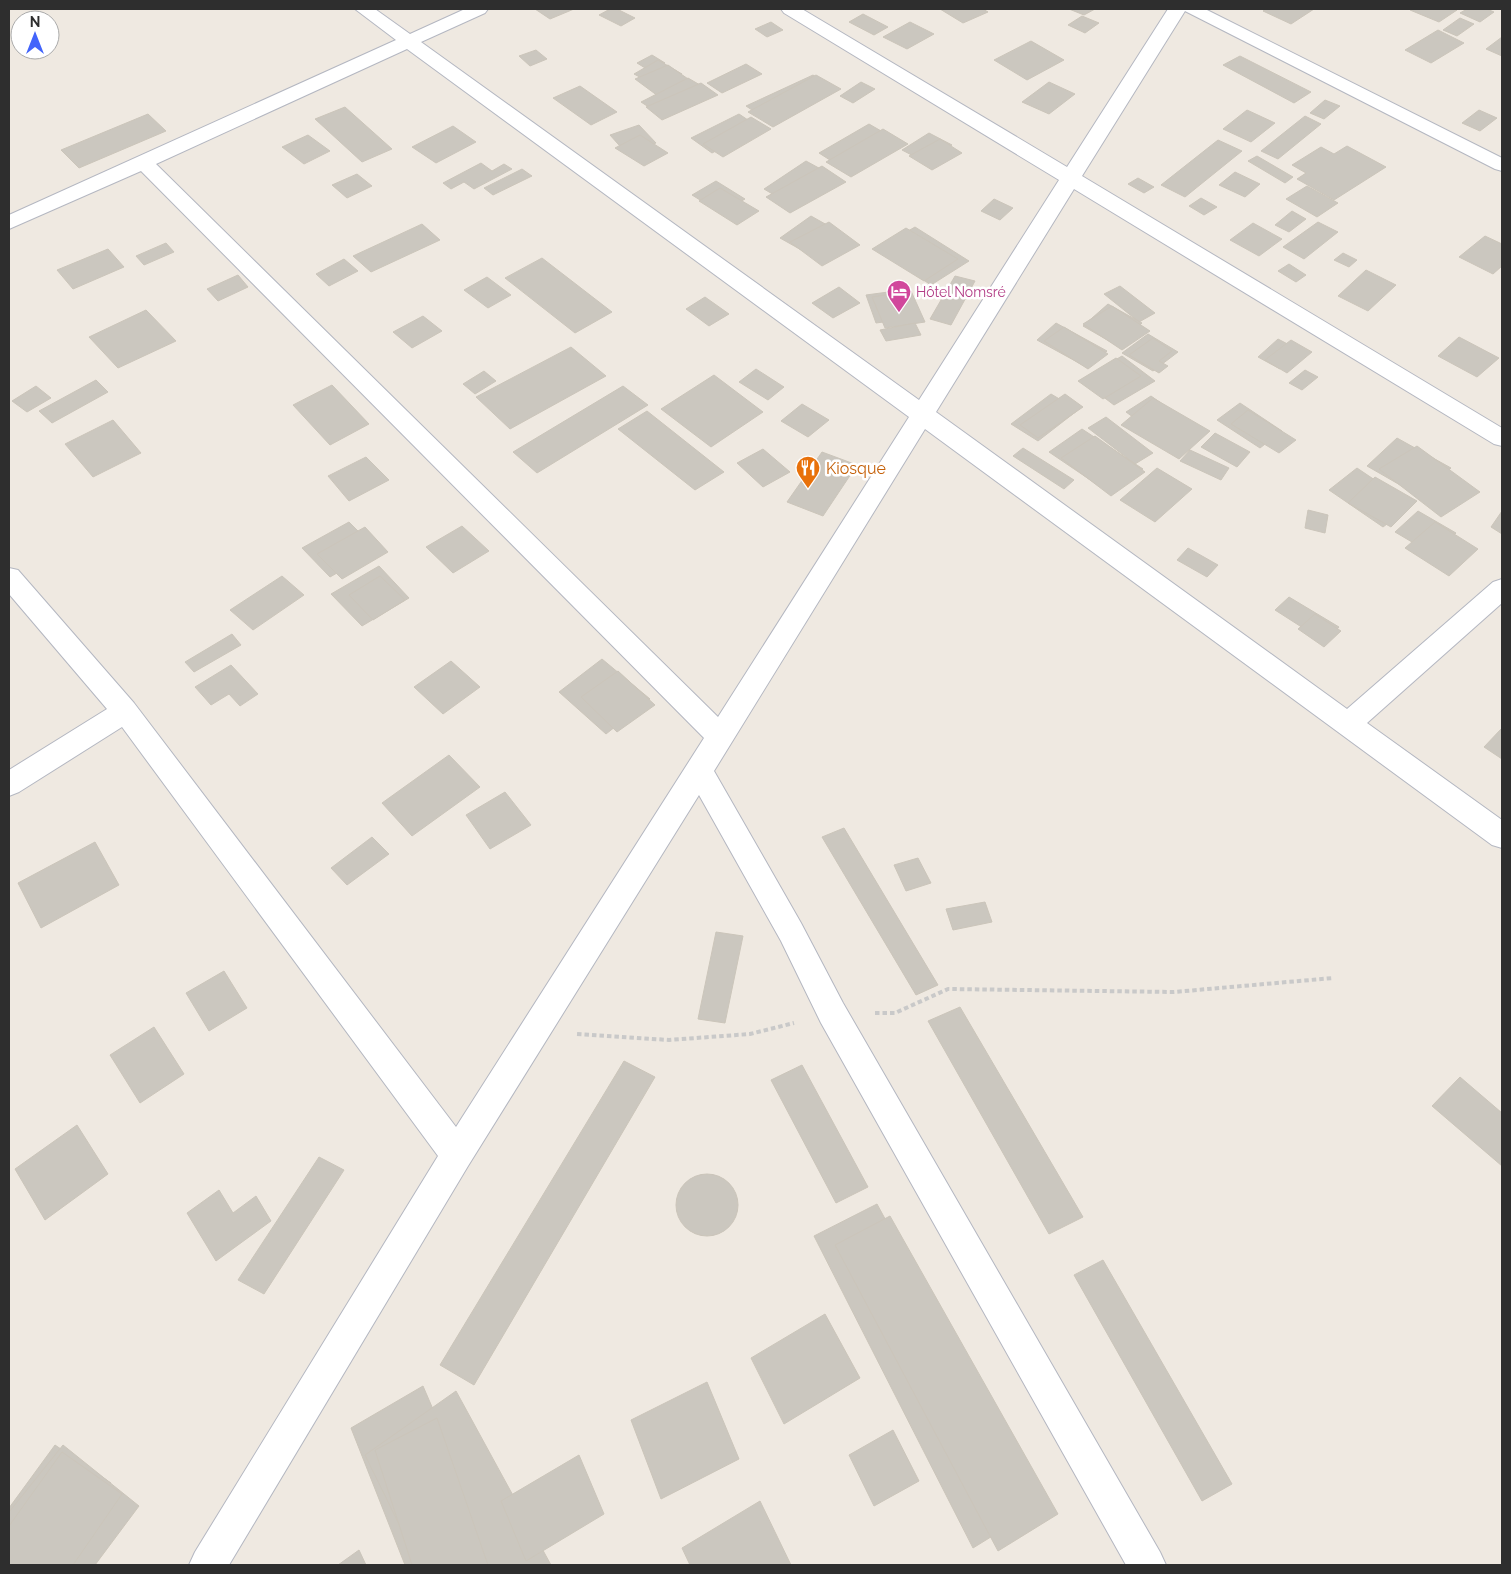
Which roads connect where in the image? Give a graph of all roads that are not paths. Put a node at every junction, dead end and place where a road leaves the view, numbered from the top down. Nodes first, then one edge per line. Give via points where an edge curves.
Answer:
1 (364, 9) edge
2 (480, 9) edge
3 (790, 9) edge
4 (1177, 9) edge
5 (1192, 9) edge
6 (407, 40) junction
7 (143, 162) junction
8 (1502, 165) edge
9 (1070, 179) junction
10 (9, 222) edge
11 (922, 415) junction
12 (1502, 438) edge
13 (9, 577) edge
14 (1502, 589) edge
15 (125, 711) junction
16 (1348, 724) junction
17 (720, 736) junction
18 (699, 770) junction
19 (9, 784) edge
20 (1502, 836) edge
21 (457, 1155) junction
22 (208, 1565) edge
23 (1147, 1565) edge

1 - 6 street
2 - 6 street
3 - 9 street
4 - 9 street
5 - 8 street
6 - 7 street
6 - 11 street
7 - 10 street
7 - 17 street
9 - 11 street
9 - 12 street
11 - 16 street
11 - 17 street
13 - 15 street
14 - 16 street
15 - 19 street
15 - 21 street
16 - 20 street
17 - 18 street
18 - 21 street
18 - 23 street via 791,932 832,1013
21 - 22 street

